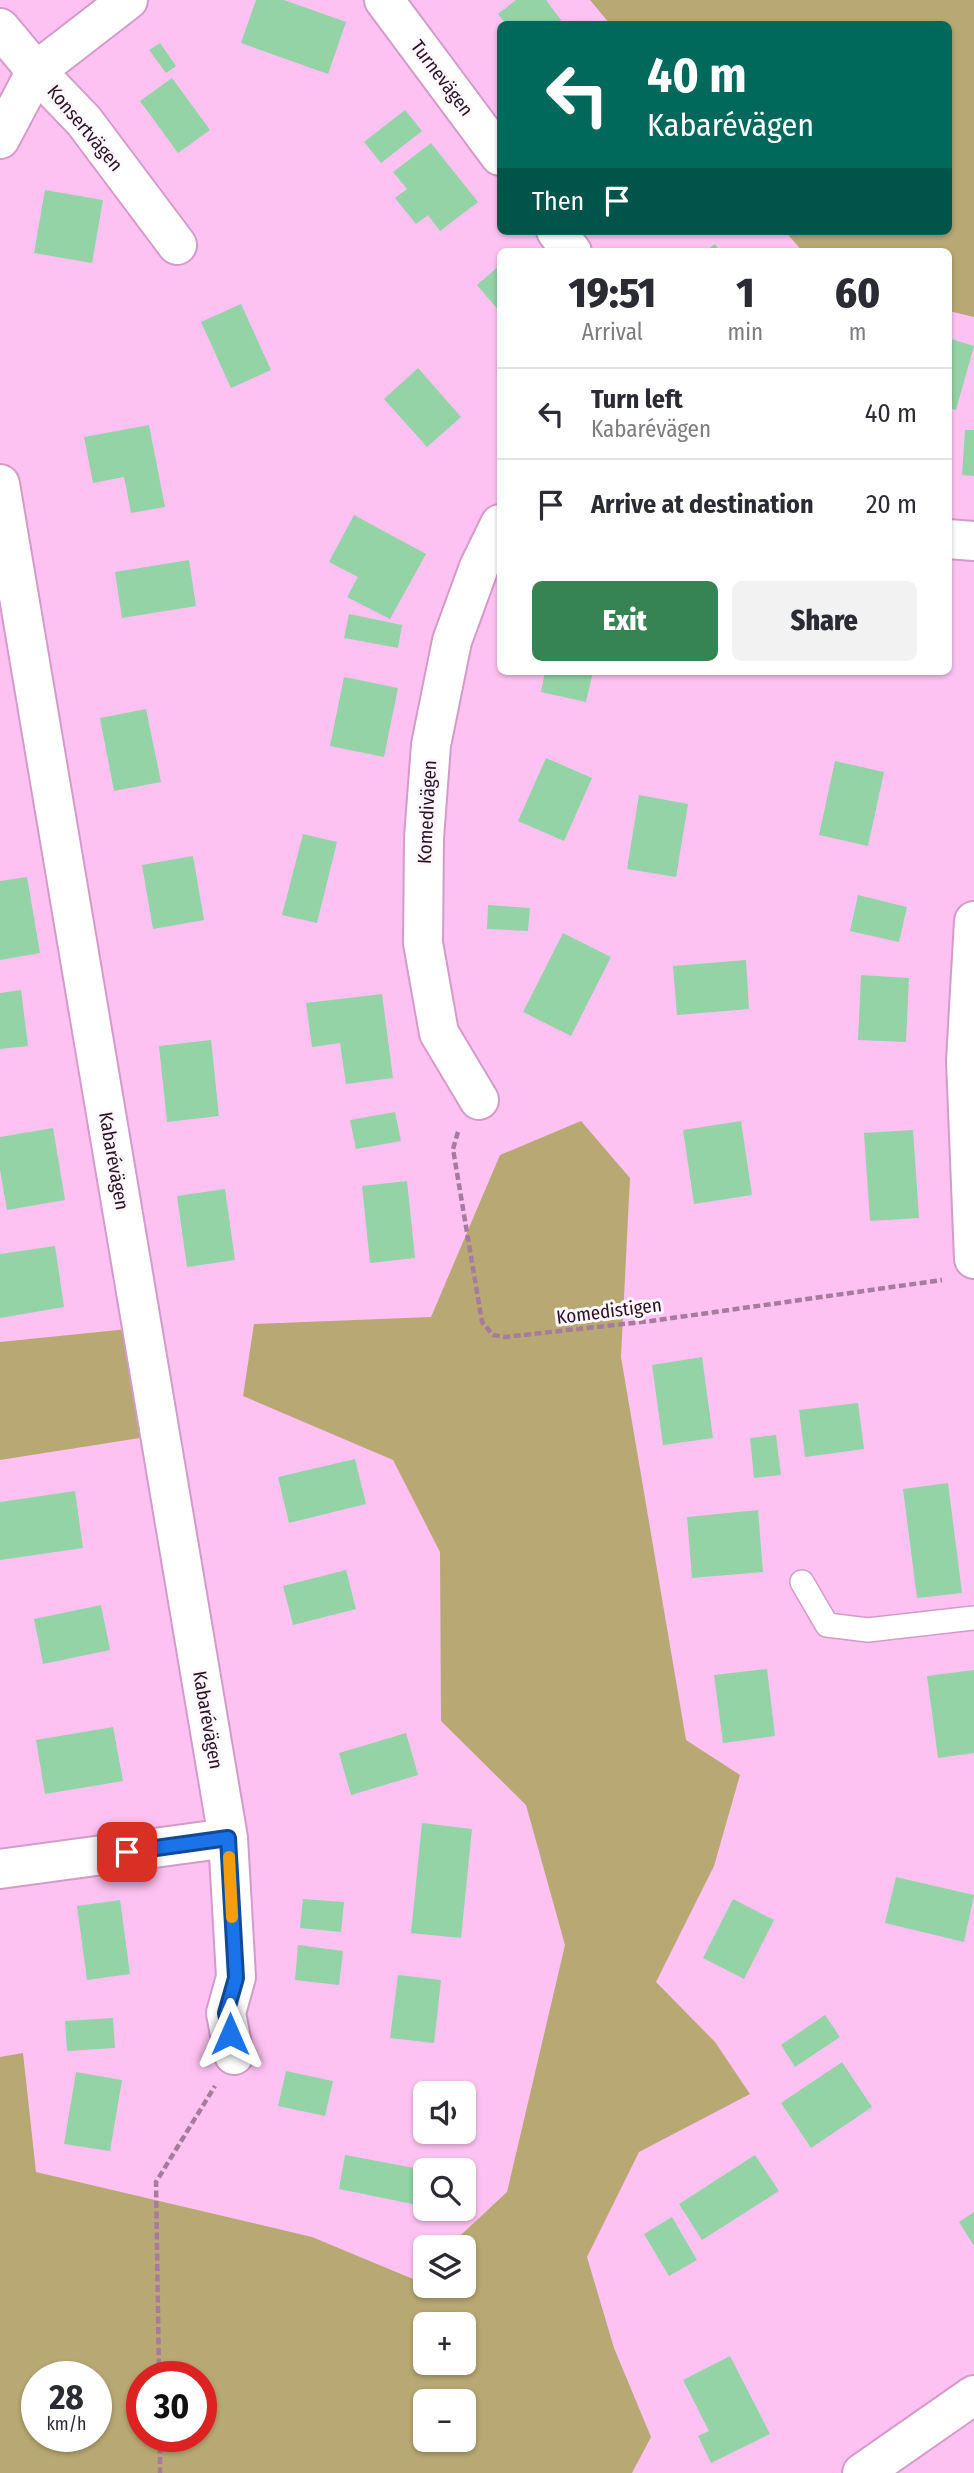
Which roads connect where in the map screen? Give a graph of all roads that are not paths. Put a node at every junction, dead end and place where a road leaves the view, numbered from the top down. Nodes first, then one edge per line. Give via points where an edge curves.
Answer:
1 (128, 0) edge
2 (384, 0) edge
3 (0, 28) edge
4 (36, 71) junction
5 (0, 139) edge
6 (497, 152) edge
7 (177, 245) dead end
8 (0, 484) edge
9 (497, 530) edge
10 (952, 539) edge
11 (974, 541) edge
12 (974, 921) edge
13 (972, 983) edge
14 (479, 1100) road end
15 (961, 1269) edge
16 (802, 1582) dead end
17 (974, 1618) edge
18 (228, 1838) junction
19 (0, 1870) edge
20 (234, 2055) road end
21 (974, 2395) edge
22 (862, 2473) edge

1 - 4 street, Konsertvägen
2 - 6 street, Turnevägen
3 - 4 street
4 - 5 street
4 - 7 street, Konsertvägen via 84,121
8 - 18 street, Kabarévägen
9 - 14 street, Komedivägen via 452,641 430,745 424,838 423,943 439,1033
10 - 11 street
12 - 13 street
13 - 15 street
16 - 17 lane via 827,1625 869,1630
18 - 19 street
18 - 20 street, Kabarévägen via 236,1978 226,2013
21 - 22 street

